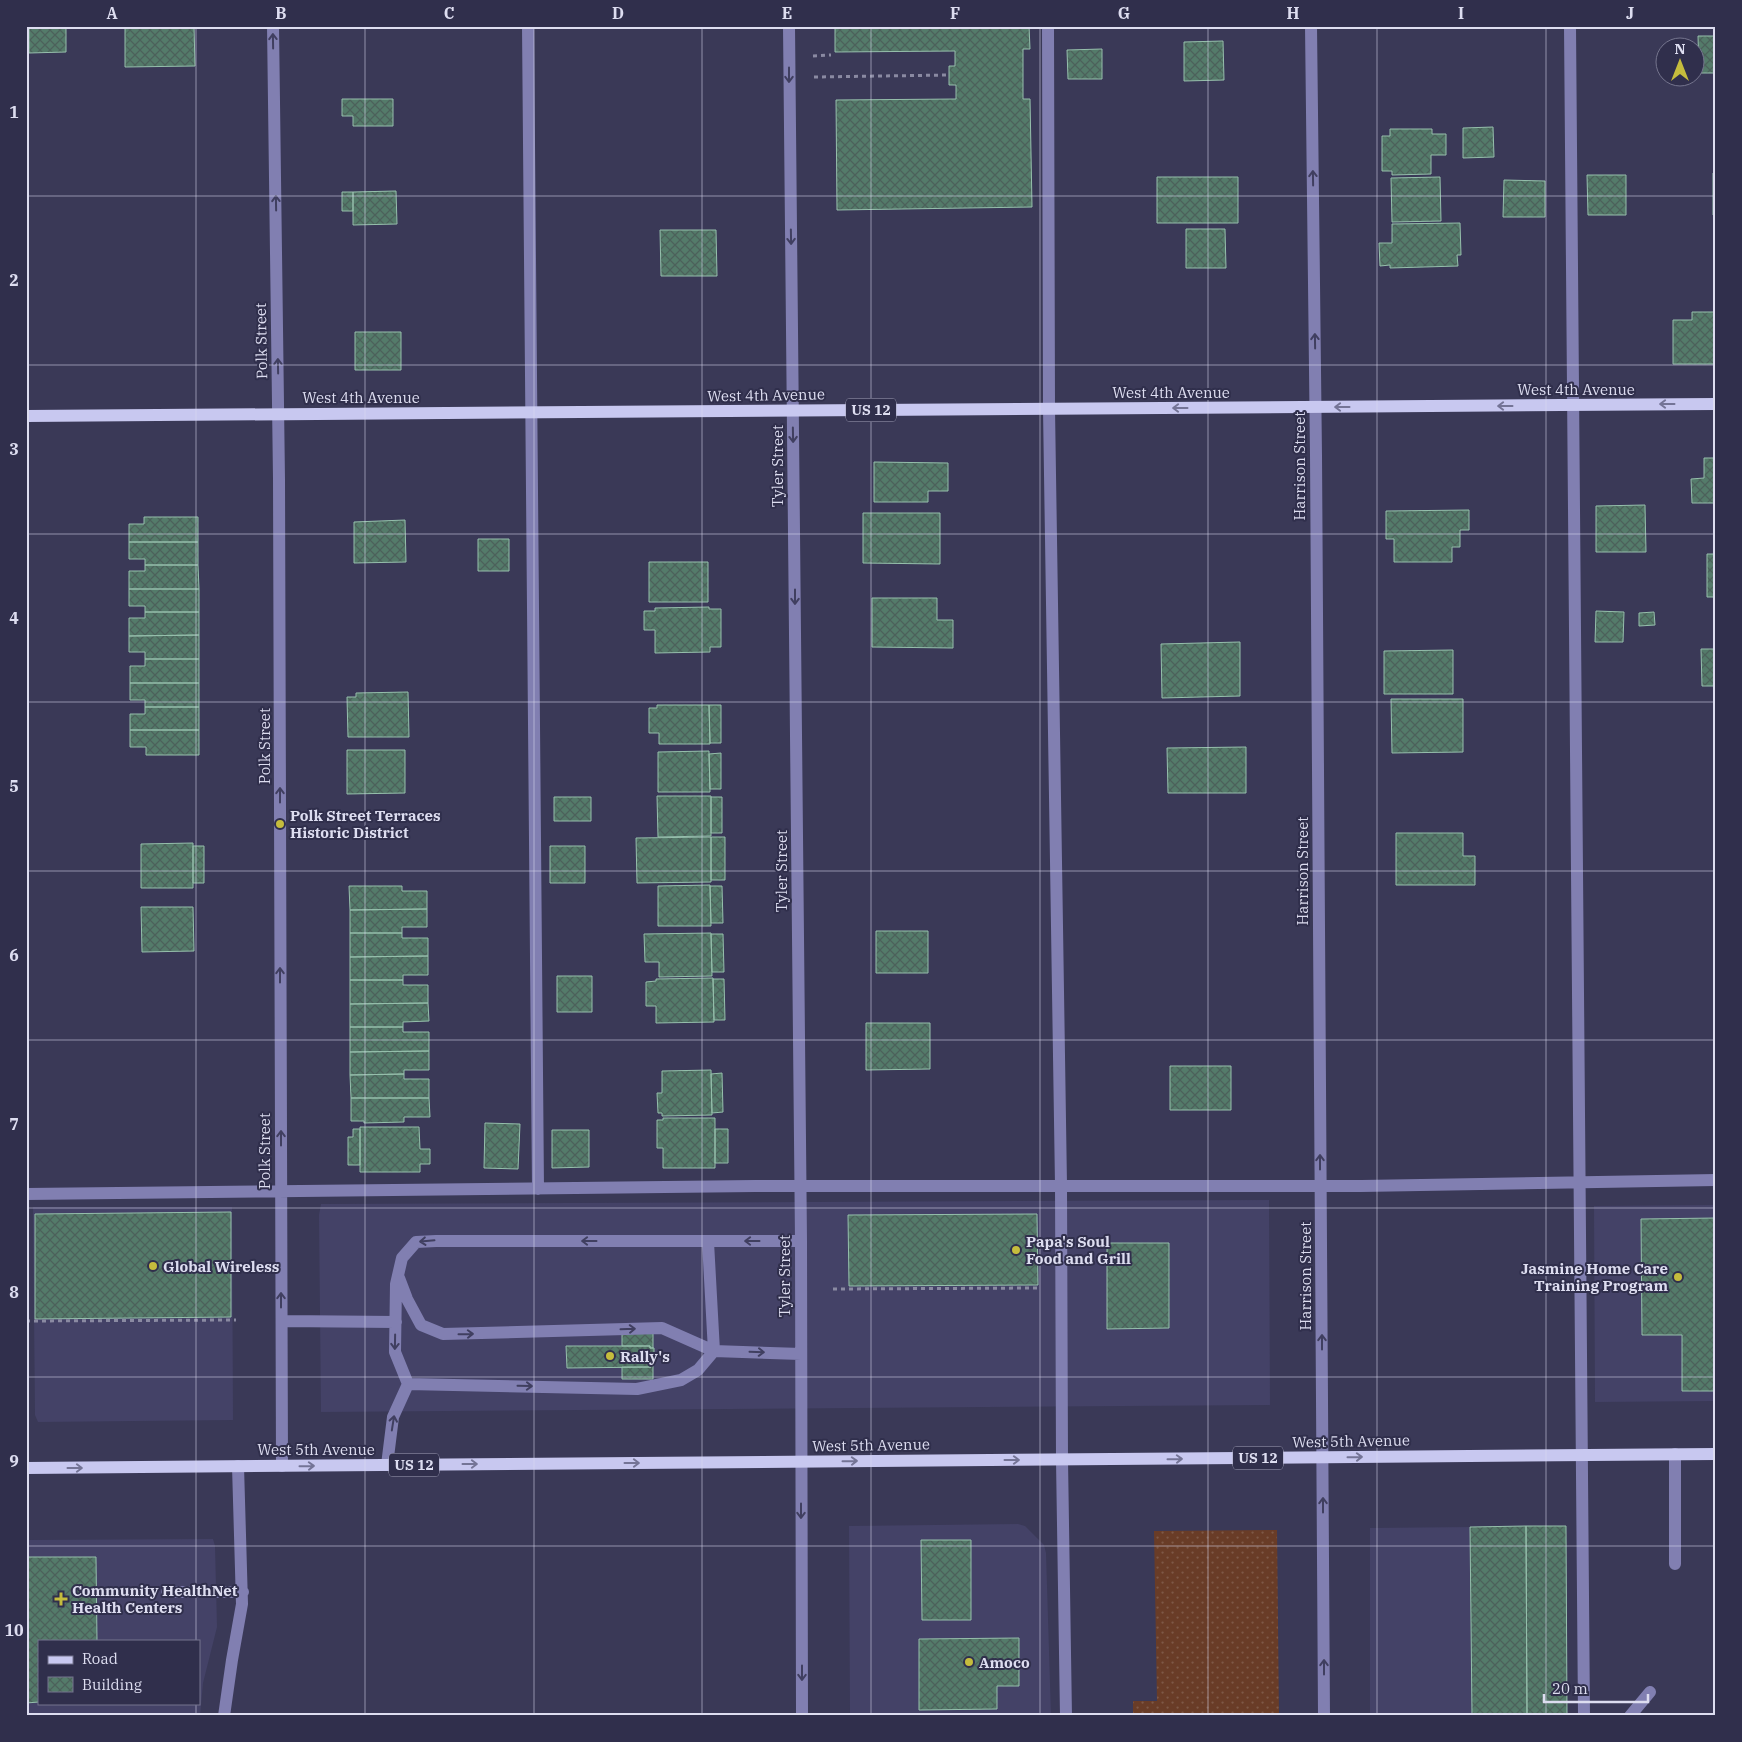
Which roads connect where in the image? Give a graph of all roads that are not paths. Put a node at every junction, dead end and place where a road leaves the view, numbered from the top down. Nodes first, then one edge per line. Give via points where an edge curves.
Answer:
1 (273, 26) edge
2 (528, 26) edge
3 (789, 26) edge
4 (1048, 26) edge
5 (1311, 26) edge
6 (1570, 26) edge
7 (1716, 404) edge
8 (1574, 405) junction
9 (1315, 407) junction
10 (1049, 408) junction
11 (793, 411) junction
12 (532, 412) junction
13 (278, 414) junction
14 (26, 416) edge
15 (1716, 1180) edge
16 (1578, 1181) junction
17 (1061, 1185) junction
18 (800, 1186) junction
19 (1320, 1186) junction
20 (538, 1189) junction
21 (281, 1190) junction
22 (26, 1194) edge
23 (801, 1241) junction
24 (708, 1242) junction
25 (398, 1276) junction
26 (282, 1321) junction
27 (396, 1322) junction
28 (714, 1351) junction
29 (801, 1354) junction
30 (408, 1384) junction
31 (1675, 1454) junction
32 (1716, 1454) edge
33 (1582, 1455) junction
34 (1323, 1457) junction
35 (1062, 1460) junction
36 (801, 1462) junction
37 (387, 1465) junction
38 (238, 1466) junction
39 (282, 1466) junction
40 (26, 1468) edge
41 (1675, 1564) dead end
42 (167, 1592) dead end
43 (243, 1592) junction
44 (1650, 1692) dead end
45 (224, 1716) edge
46 (802, 1716) edge
47 (1066, 1716) edge
48 (1324, 1716) edge
49 (1584, 1716) edge
50 (1630, 1716) edge

13 -> 1 street, Polk Street
2 - 12 street
3 -> 11 street, Tyler Street
4 - 10 street
9 -> 5 street, Harrison Street
6 - 8 street
7 -> 8 main road, West 4th Avenue / US 12
8 -> 9 main road, West 4th Avenue / US 12
8 - 16 street
9 -> 10 main road, West 4th Avenue / US 12
19 -> 9 street, Harrison Street
10 - 11 main road, West 4th Avenue / US 12
10 - 17 street
11 - 12 main road, West 4th Avenue / US 12
11 -> 18 street, Tyler Street
12 - 13 main road, West 4th Avenue / US 12
12 - 20 street
13 - 14 main road, West 4th Avenue / US 12
21 -> 13 street, Polk Street
15 - 16 street
16 - 19 street
16 - 33 street
17 - 18 street
17 - 19 street
17 - 35 street
18 - 20 street
18 - 23 street, Tyler Street
34 -> 19 street, Harrison Street
20 - 21 street
21 - 22 street
26 -> 21 street, Polk Street
23 -> 24 street
23 - 29 street, Tyler Street
24 -> 25 street via 416,1242 402,1258
24 - 28 street
25 - 27 street
25 -> 28 street via 421,1325 443,1334 662,1328
26 - 27 street
26 - 39 street, Polk Street
27 -> 30 street via 395,1352
28 -> 29 street
30 -> 28 street via 638,1388 681,1380 698,1370
29 - 36 street, Tyler Street
37 -> 30 street via 393,1417
31 - 32 main road, West 5th Avenue / US 12
31 - 33 main road, West 5th Avenue / US 12
31 - 41 street
34 -> 33 main road, West 5th Avenue / US 12
33 - 49 street
35 -> 34 main road, West 5th Avenue / US 12
48 -> 34 street, Harrison Street
36 -> 35 main road, West 5th Avenue / US 12
35 - 47 street
37 -> 36 main road, West 5th Avenue / US 12
36 -> 46 street, Tyler Street
39 -> 37 main road, West 5th Avenue / US 12
38 - 39 main road, West 5th Avenue / US 12
40 -> 38 main road, West 5th Avenue / US 12
38 - 43 street
42 - 43 street
43 - 45 street
44 - 50 street

